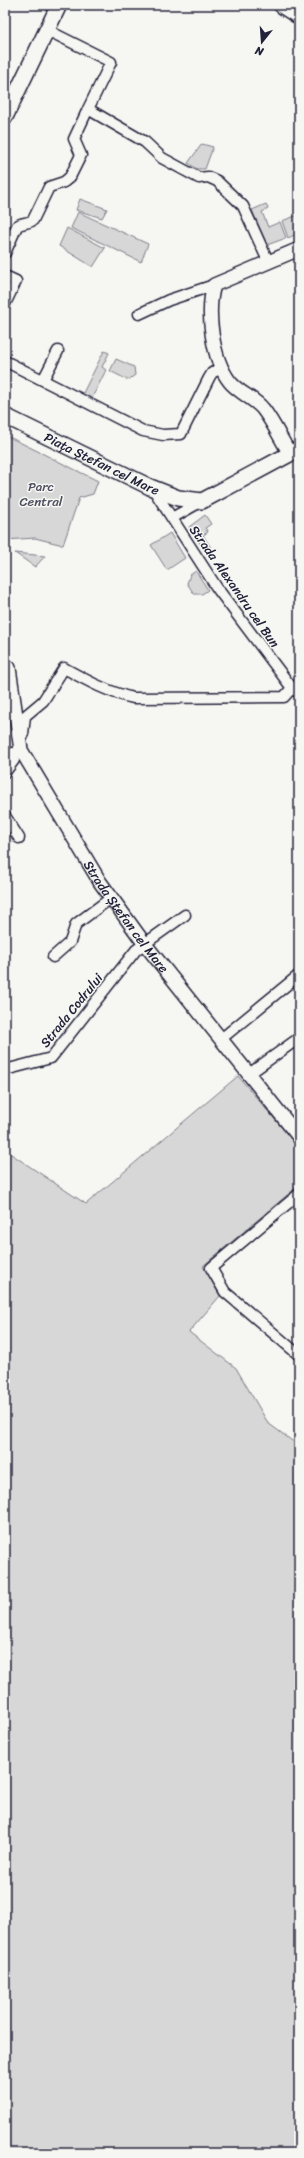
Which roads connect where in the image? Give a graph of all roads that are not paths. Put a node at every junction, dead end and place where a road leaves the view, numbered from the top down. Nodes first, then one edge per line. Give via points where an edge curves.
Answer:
1 (60, 5) edge
2 (282, 5) edge
3 (291, 5) edge
4 (299, 10) edge
5 (299, 16) edge
6 (47, 30) junction
7 (88, 109) junction
8 (5, 117) edge
9 (299, 249) edge
10 (5, 253) edge
11 (268, 261) junction
12 (5, 276) edge
13 (214, 285) junction
14 (5, 304) edge
15 (140, 314) dead end
16 (58, 351) dead end
17 (5, 361) edge
18 (221, 368) junction
19 (44, 380) junction
20 (5, 416) edge
21 (295, 451) edge
22 (157, 490) junction
23 (202, 501) junction
24 (172, 518) junction
25 (9, 668) dead end
26 (296, 691) edge
27 (15, 750) edge
28 (5, 772) edge
29 (5, 816) edge
30 (19, 838) dead end
31 (111, 898) junction
32 (185, 916) dead end
33 (144, 944) junction
34 (53, 957) dead end
35 (299, 975) edge
36 (299, 1038) edge
37 (221, 1039) junction
38 (5, 1070) edge
39 (249, 1074) junction
40 (299, 1137) edge
41 (299, 1194) edge
42 (299, 1355) edge

1 - 6 main road
2 - 5 main road
3 - 4 main road
6 - 7 street via 111,62
6 - 8 main road
7 - 10 street via 74,139 80,155 76,166 64,182 49,187 33,220 17,226
7 - 11 street via 145,142 162,158 199,178 208,177 217,181 243,206
9 - 11 street
11 - 13 street
12 - 14 street via 16,281
13 - 15 street via 169,300
13 - 18 street via 210,297 211,316 217,360
16 - 19 street
17 - 19 street
18 - 19 street via 212,373 181,434 163,435 143,430
18 - 21 street via 235,386 262,408
20 - 22 main road, Piața Ștefan cel Mare
21 - 23 main road
22 - 23 main road, Piața Ștefan cel Mare via 186,500
22 - 24 street, Strada Alexandru cel Bun via 157,495
23 - 24 street
24 - 26 street, Strada Alexandru cel Bun via 217,588
25 - 27 street, Strada Ștefan cel Mare
26 - 27 street via 284,697 133,698 115,694 64,668 43,700 25,716 23,736
27 - 28 street via 14,760
27 - 31 street, Strada Ștefan cel Mare
29 - 30 street
31 - 33 street, Strada Ștefan cel Mare
31 - 34 street via 76,924 70,942
32 - 33 street, Strada Codrului
33 - 37 street, Strada Ștefan cel Mare
33 - 38 street, Strada Codrului via 136,950 51,1058
35 - 37 street
36 - 39 street
37 - 39 street, Strada Ștefan cel Mare
39 - 40 street, Strada Ștefan cel Mare
41 - 42 street via 211,1268 225,1292

